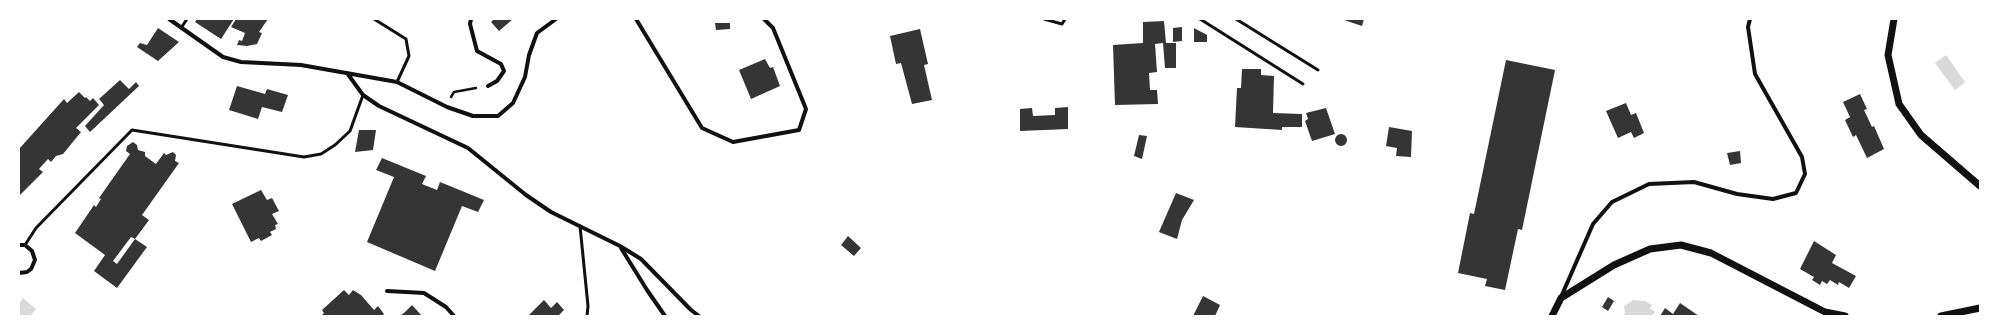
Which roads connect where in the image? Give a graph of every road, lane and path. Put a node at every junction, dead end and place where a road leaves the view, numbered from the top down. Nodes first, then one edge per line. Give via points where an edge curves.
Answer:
1 (169, 19) edge
2 (187, 19) edge
3 (374, 19) edge
4 (471, 19) edge
5 (556, 19) edge
6 (636, 19) edge
7 (764, 19) edge
8 (1044, 19) edge
9 (1065, 19) edge
10 (1200, 19) edge
11 (1236, 19) edge
12 (1750, 19) edge
13 (1894, 19) edge
14 (181, 28) junction
15 (1318, 70) dead end
16 (346, 73) junction
17 (397, 82) junction
18 (1303, 84) dead end
19 (488, 86) joint
20 (363, 95) junction
21 (447, 107) junction
22 (1980, 186) edge
23 (580, 226) junction
24 (19, 245) edge
25 (25, 245) junction
26 (620, 246) junction
27 (19, 273) edge
28 (387, 290) dead end
29 (1561, 298) junction
30 (1980, 308) edge
31 (454, 316) edge
32 (587, 316) edge
33 (664, 316) edge
34 (699, 316) edge
35 (1552, 316) edge
36 (1845, 316) edge
37 (1941, 316) edge

1 - 14 street
2 - 14 lane
3 - 17 lane via 406,39 409,56
4 - 19 street via 477,51 501,64 504,71 497,81
5 - 21 street via 537,34 529,55 525,77 513,103 498,116 473,116
6 - 7 street via 702,128 733,142 798,130 806,109 773,28
8 - 9 lane via 1062,24
10 - 18 lane
11 - 15 lane
12 - 29 street via 1748,27 1755,74 1802,157 1805,174 1796,193 1773,199 1737,194 1694,182 1649,184 1612,202 1593,224
13 - 22 street via 1888,55 1899,104 1921,135
14 - 16 street via 223,57 241,62 301,65
16 - 17 street
16 - 20 street
17 - 21 street
19 - 21 path via 454,92
20 - 23 street via 379,106 468,148 526,195 551,212
20 - 25 lane via 350,130 321,154 304,157 132,130 36,228
23 - 26 street
23 - 32 lane
24 - 25 street
25 - 27 street via 32,251 35,260 31,269
26 - 33 street
26 - 34 street via 641,259
28 - 31 street via 424,293 446,307
29 - 35 street
29 - 36 street via 1614,266 1650,249 1681,245 1711,252 1825,312
30 - 37 street

